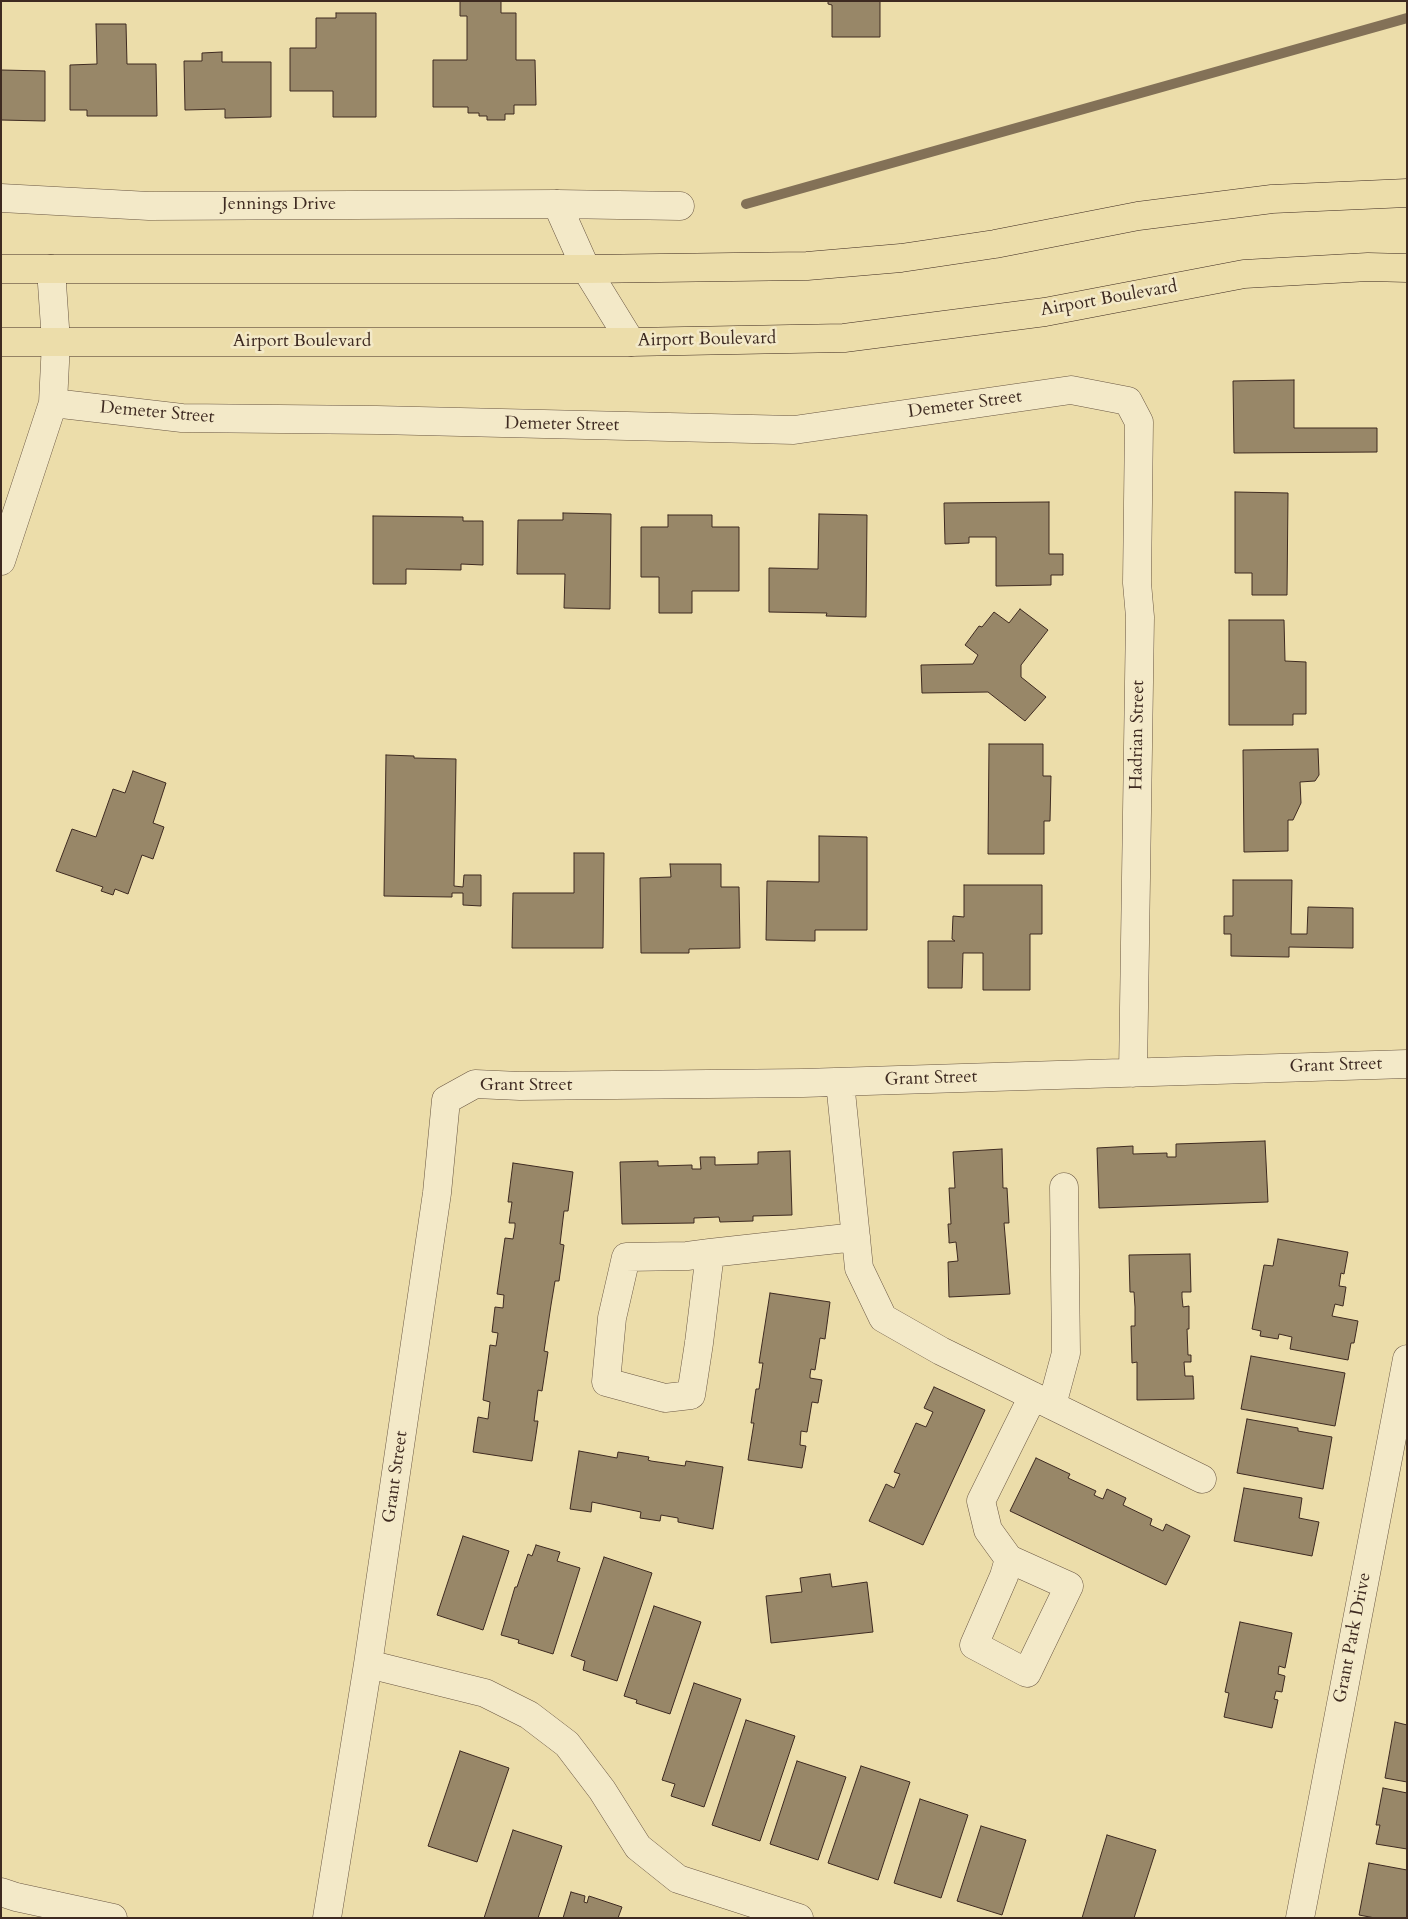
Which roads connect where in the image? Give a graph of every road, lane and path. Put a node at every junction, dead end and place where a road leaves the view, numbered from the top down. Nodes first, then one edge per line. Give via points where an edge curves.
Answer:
1 (1407, 193) edge
2 (1, 198) edge
3 (557, 204) junction
4 (680, 206) dead end
5 (51, 268) junction
6 (586, 268) junction
7 (1407, 268) edge
8 (1, 269) edge
9 (1, 342) edge
10 (56, 342) junction
11 (630, 342) junction
12 (1128, 401) joint
13 (53, 403) junction
14 (1, 561) edge
15 (1407, 1064) edge
16 (1133, 1073) junction
17 (840, 1082) junction
18 (1064, 1187) dead end
19 (856, 1237) junction
20 (710, 1253) junction
21 (1407, 1358) edge
22 (1042, 1400) junction
23 (1202, 1478) dead end
24 (1010, 1559) dead end
25 (368, 1664) junction
26 (1, 1892) edge
27 (113, 1918) edge
28 (327, 1918) edge
29 (799, 1918) edge
30 (1300, 1918) edge

1 - 6 main road via 1272,198 1138,216 994,244 891,259 806,266
2 - 3 street, Jennings Drive via 149,206
3 - 4 street, Jennings Drive
3 - 6 street
5 - 6 main road
5 - 8 main road
5 - 10 street
6 - 11 street
7 - 11 main road, Airport Boulevard via 1244,274 1045,312 844,338
9 - 10 main road, Airport Boulevard
10 - 11 main road, Airport Boulevard
10 - 13 street
12 - 13 street, Demeter Street via 1071,390 794,430 182,418
12 - 16 street, Hadrian Street via 1139,422 1137,583 1140,618
13 - 14 street
15 - 16 street, Grant Street
16 - 17 street, Grant Street
17 - 19 street
17 - 25 street, Grant Street via 475,1084 446,1100 437,1193
18 - 22 street via 1066,1353
19 - 20 street
19 - 22 street via 859,1268 883,1318 941,1351
20 - 20 street via 626,1257 612,1318 606,1382 666,1398 691,1394
21 - 30 street, Grant Park Drive
22 - 23 street
22 - 24 street via 981,1501 988,1530
25 - 28 street, Grant Street
25 - 29 street via 485,1693 529,1716 567,1744 602,1790 638,1847 678,1879
26 - 27 street

